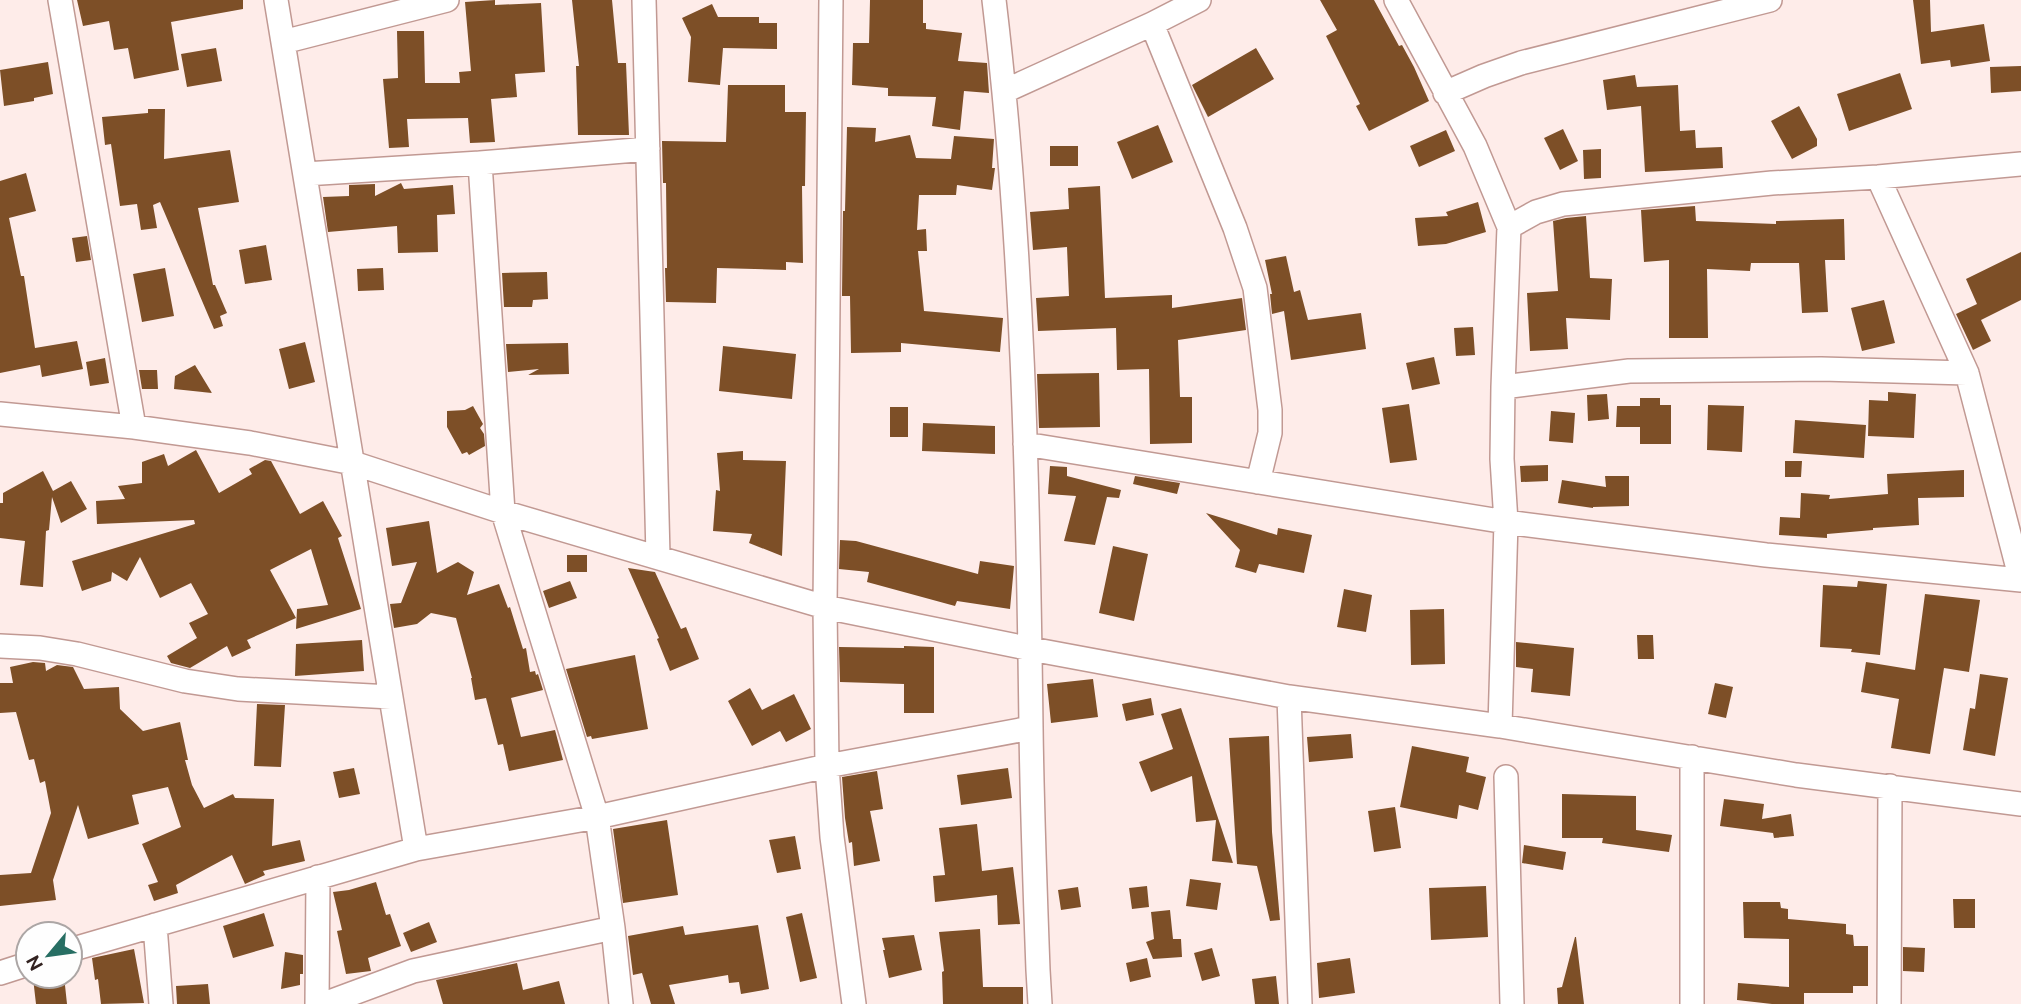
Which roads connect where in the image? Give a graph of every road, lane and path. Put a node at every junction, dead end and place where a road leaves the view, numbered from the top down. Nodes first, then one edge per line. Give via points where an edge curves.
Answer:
1 (60, 0) edge
2 (276, 0) edge
3 (447, 0) edge
4 (644, 0) edge
5 (831, 0) edge
6 (994, 0) edge
7 (1199, 0) edge
8 (1396, 0) edge
9 (1770, 0) edge
10 (1152, 24) junction
11 (283, 42) junction
12 (1005, 91) junction
13 (1445, 93) junction
14 (648, 149) junction
15 (480, 163) junction
16 (2021, 164) edge
17 (305, 174) junction
18 (1878, 177) junction
19 (1509, 227) junction
20 (1967, 373) junction
21 (1503, 387) junction
22 (0, 414) edge
23 (134, 427) junction
24 (1025, 444) junction
25 (353, 463) junction
26 (1258, 482) junction
27 (503, 512) junction
28 (1506, 522) junction
29 (658, 556) junction
30 (2021, 580) edge
31 (825, 607) junction
32 (0, 646) edge
33 (1031, 649) junction
34 (391, 697) junction
35 (1289, 697) junction
36 (1500, 726) junction
37 (1031, 728) junction
38 (1692, 757) junction
39 (827, 766) junction
40 (1506, 778) dead end
41 (1890, 786) junction
42 (2021, 804) edge
43 (597, 817) junction
44 (416, 849) junction
45 (318, 877) junction
46 (155, 925) junction
47 (613, 928) junction
48 (84, 946) edge
49 (161, 1004) edge
50 (317, 1004) edge
51 (324, 1004) edge
52 (621, 1004) edge
53 (854, 1004) edge
54 (1040, 1004) edge
55 (1300, 1004) edge
56 (1512, 1004) edge
57 (1692, 1004) edge
58 (1889, 1004) edge

1 - 23 street
2 - 11 street
3 - 11 street
4 - 14 street
5 - 31 street
6 - 12 street
7 - 10 street
8 - 13 street
9 - 13 street via 1521,63
10 - 12 street
10 - 26 street via 1255,288 1270,410 1270,433
11 - 17 street
12 - 24 street
13 - 19 street via 1475,146
14 - 15 street
14 - 29 street
15 - 17 street
15 - 27 street
16 - 18 street
17 - 25 street
18 - 19 street via 1563,204
18 - 20 street
19 - 21 street
20 - 21 street via 1821,369 1629,372
20 - 30 street
21 - 28 street
22 - 23 street
23 - 25 street
24 - 26 street
24 - 33 street
25 - 27 street
25 - 34 street
26 - 28 street
27 - 29 street
27 - 43 street
28 - 30 street via 1766,555
28 - 36 street
29 - 31 street
31 - 33 street
31 - 39 street
32 - 34 street via 77,654 238,689
33 - 35 street
33 - 37 street
34 - 44 street
35 - 36 street
35 - 55 street
36 - 38 street
37 - 39 street
37 - 54 street
38 - 41 street
38 - 57 street
39 - 43 street
39 - 53 street
40 - 56 street
41 - 42 street
41 - 58 street
43 - 44 street
43 - 47 street
44 - 45 street
45 - 46 street
45 - 50 street
46 - 48 street
46 - 49 street
47 - 51 street via 413,971
47 - 52 street

